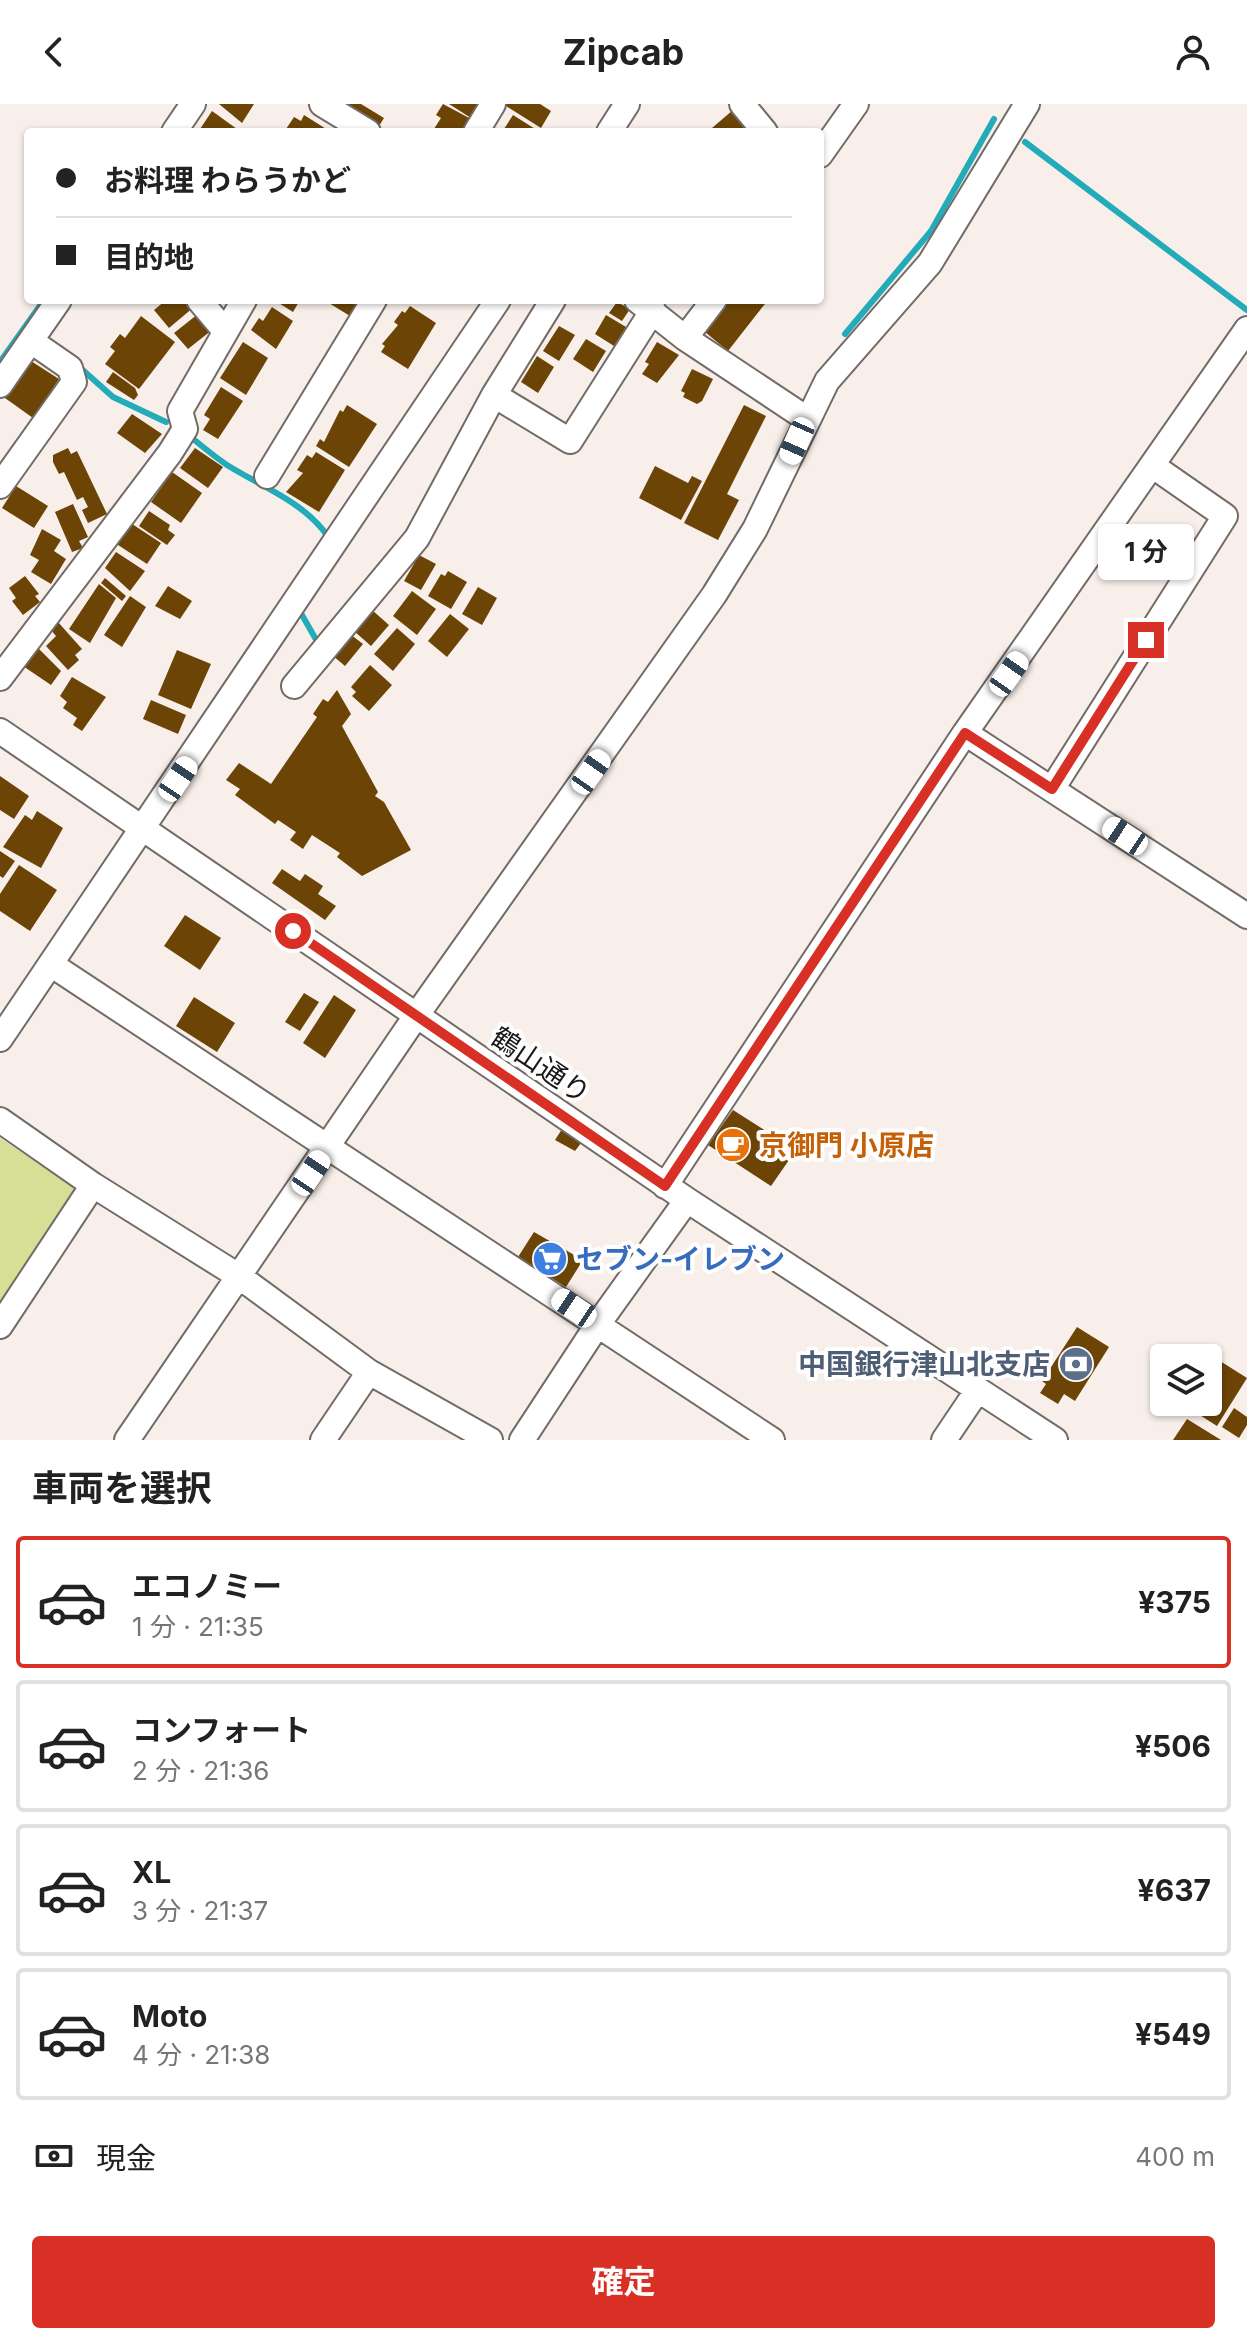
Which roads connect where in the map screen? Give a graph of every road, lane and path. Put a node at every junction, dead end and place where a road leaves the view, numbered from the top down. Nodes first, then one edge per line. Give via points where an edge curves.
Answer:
1 (193, 104) edge
2 (322, 104) edge
3 (493, 104) edge
4 (627, 104) edge
5 (742, 104) edge
6 (856, 104) edge
7 (1027, 104) edge
8 (177, 128) edge
9 (361, 128) edge
10 (478, 128) edge
11 (612, 128) edge
12 (762, 128) edge
13 (824, 149) edge
14 (56, 304) edge
15 (202, 304) edge
16 (242, 304) edge
17 (372, 304) edge
18 (495, 304) edge
19 (551, 304) edge
20 (711, 304) edge
21 (645, 305) edge
22 (1247, 329) edge
23 (225, 331) junction
24 (685, 338) junction
25 (31, 341) junction
26 (0, 385) edge
27 (494, 395) junction
28 (807, 419) junction
29 (1153, 466) junction
30 (267, 476) dead end
31 (0, 486) edge
32 (0, 678) edge
33 (294, 686) dead end
34 (965, 733) junction
35 (2, 736) edge
36 (1052, 789) junction
37 (145, 829) junction
38 (1247, 916) edge
39 (52, 965) junction
40 (416, 1016) junction
41 (0, 1039) edge
42 (0, 1120) edge
43 (329, 1146) junction
44 (93, 1185) junction
45 (665, 1186) junction
46 (687, 1200) junction
47 (240, 1277) junction
48 (598, 1324) junction
49 (0, 1326) edge
50 (369, 1372) junction
51 (977, 1391) junction
52 (127, 1440) edge
53 (323, 1440) edge
54 (490, 1440) edge
55 (522, 1440) edge
56 (772, 1440) edge
57 (944, 1440) edge
58 (1055, 1440) edge

1 - 8 street
2 - 9 street
3 - 10 street
4 - 11 street
5 - 12 street
6 - 13 street
7 - 28 street via 930,263 827,381
14 - 25 street
15 - 23 street
16 - 23 street
17 - 30 street
18 - 37 street
19 - 27 street
20 - 24 street
21 - 24 street
21 - 27 street via 570,441
22 - 29 street
23 - 32 street via 180,411 185,429 170,453
24 - 28 street
25 - 26 street
25 - 31 street via 70,368 74,382
27 - 33 street via 417,538
28 - 40 street via 755,529 714,595
29 - 34 street
29 - 36 street via 1225,516
34 - 36 street
34 - 45 street
35 - 37 street, 鶴山通り
36 - 38 street
37 - 39 street
37 - 40 street, 鶴山通り
39 - 41 street
39 - 43 street
40 - 43 street
40 - 45 street, 鶴山通り
42 - 44 street
43 - 47 street
43 - 48 street
44 - 47 street
44 - 49 street
45 - 46 street, 鶴山通り
46 - 48 street
46 - 51 street, 鶴山通り
47 - 50 street
47 - 52 street
48 - 55 street
48 - 56 street
50 - 53 street
50 - 54 street
51 - 57 street
51 - 58 street, 鶴山通り

